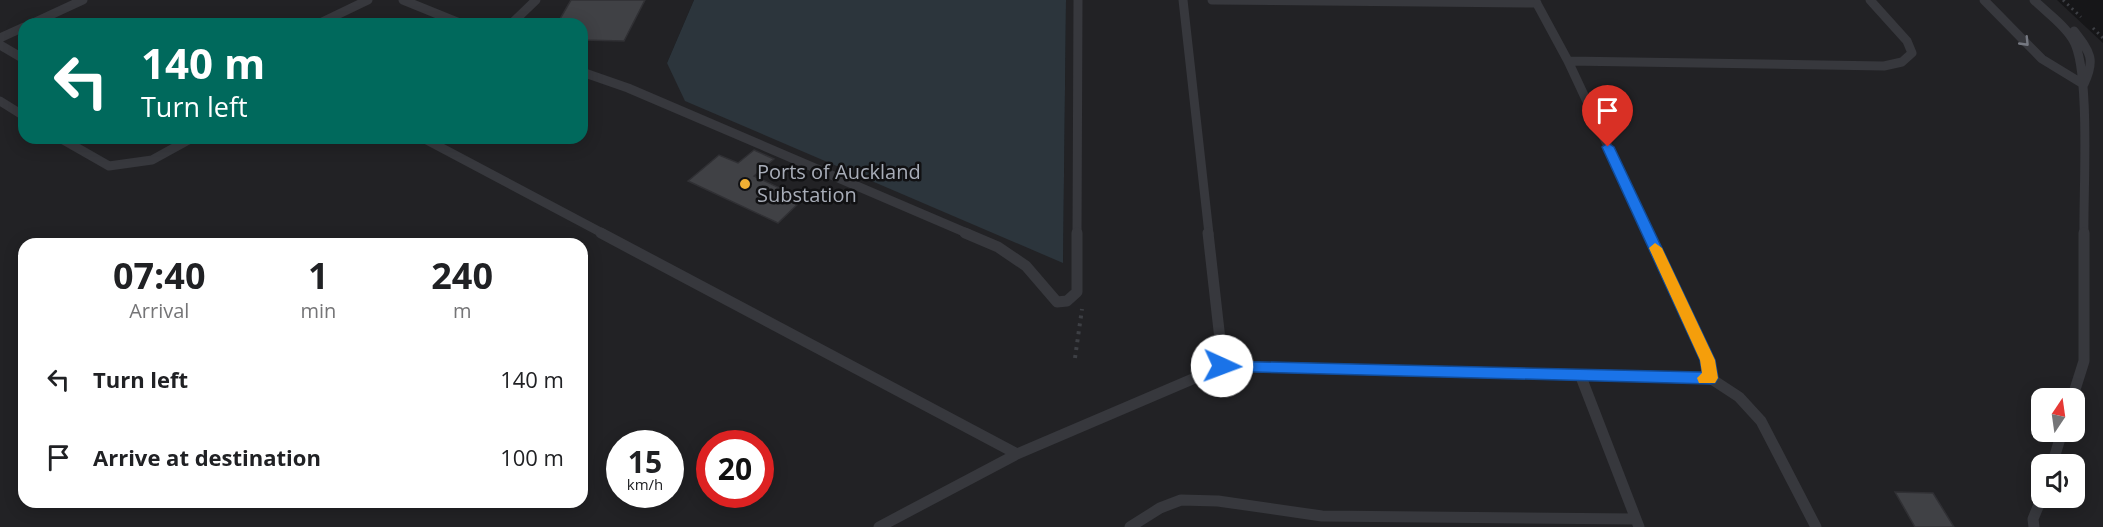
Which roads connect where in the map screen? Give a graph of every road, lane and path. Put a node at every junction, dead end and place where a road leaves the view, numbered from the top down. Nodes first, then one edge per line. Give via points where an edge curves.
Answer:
1 (83, 0) edge
2 (368, 0) edge
3 (403, 0) edge
4 (536, 0) edge
5 (1078, 0) edge
6 (1183, 0) edge
7 (1212, 0) edge
8 (1870, 0) edge
9 (1984, 0) edge
10 (2034, 0) edge
11 (2042, 0) edge
12 (1536, 2) edge
13 (44, 18) edge
14 (330, 18) edge
15 (447, 18) edge
16 (517, 18) edge
17 (18, 30) edge
18 (0, 38) edge
19 (0, 45) edge
20 (18, 56) edge
21 (1568, 61) junction
22 (588, 74) edge
23 (2083, 84) junction
24 (0, 101) edge
25 (18, 112) edge
26 (70, 144) edge
27 (181, 144) edge
28 (434, 144) edge
29 (1072, 299) junction
30 (1076, 358) dead end
31 (1222, 366) junction
32 (1581, 377) junction
33 (1710, 378) junction
34 (2075, 388) edge
35 (1017, 454) junction
36 (2038, 508) edge
37 (1637, 523) edge
38 (879, 527) edge
39 (1130, 527) edge
40 (1816, 527) edge
41 (2034, 527) edge

1 - 13 lane
2 - 14 lane
3 - 15 lane
4 - 16 lane
5 - 29 lane via 1077,292
6 - 31 lane
7 - 12 lane
8 - 21 lane via 1907,41 1912,53 1902,62 1884,66
9 -> 23 lane via 2042,59
10 - 23 lane via 2073,39
11 - 23 lane via 2088,50 2092,67
12 - 21 lane
17 - 18 lane
19 - 20 lane
21 - 33 lane via 1708,360
22 - 29 lane via 998,247 1026,266 1057,302
23 - 34 lane via 2084,361
24 - 25 lane
26 - 27 lane via 109,166 152,160
28 - 35 lane
29 - 30 path via 1083,310
31 - 32 lane
31 - 35 lane
32 - 33 lane
32 - 37 lane
33 - 40 lane via 1739,397 1761,421
35 - 38 lane
36 - 41 lane
37 - 39 lane via 1322,516 1218,501 1181,500

